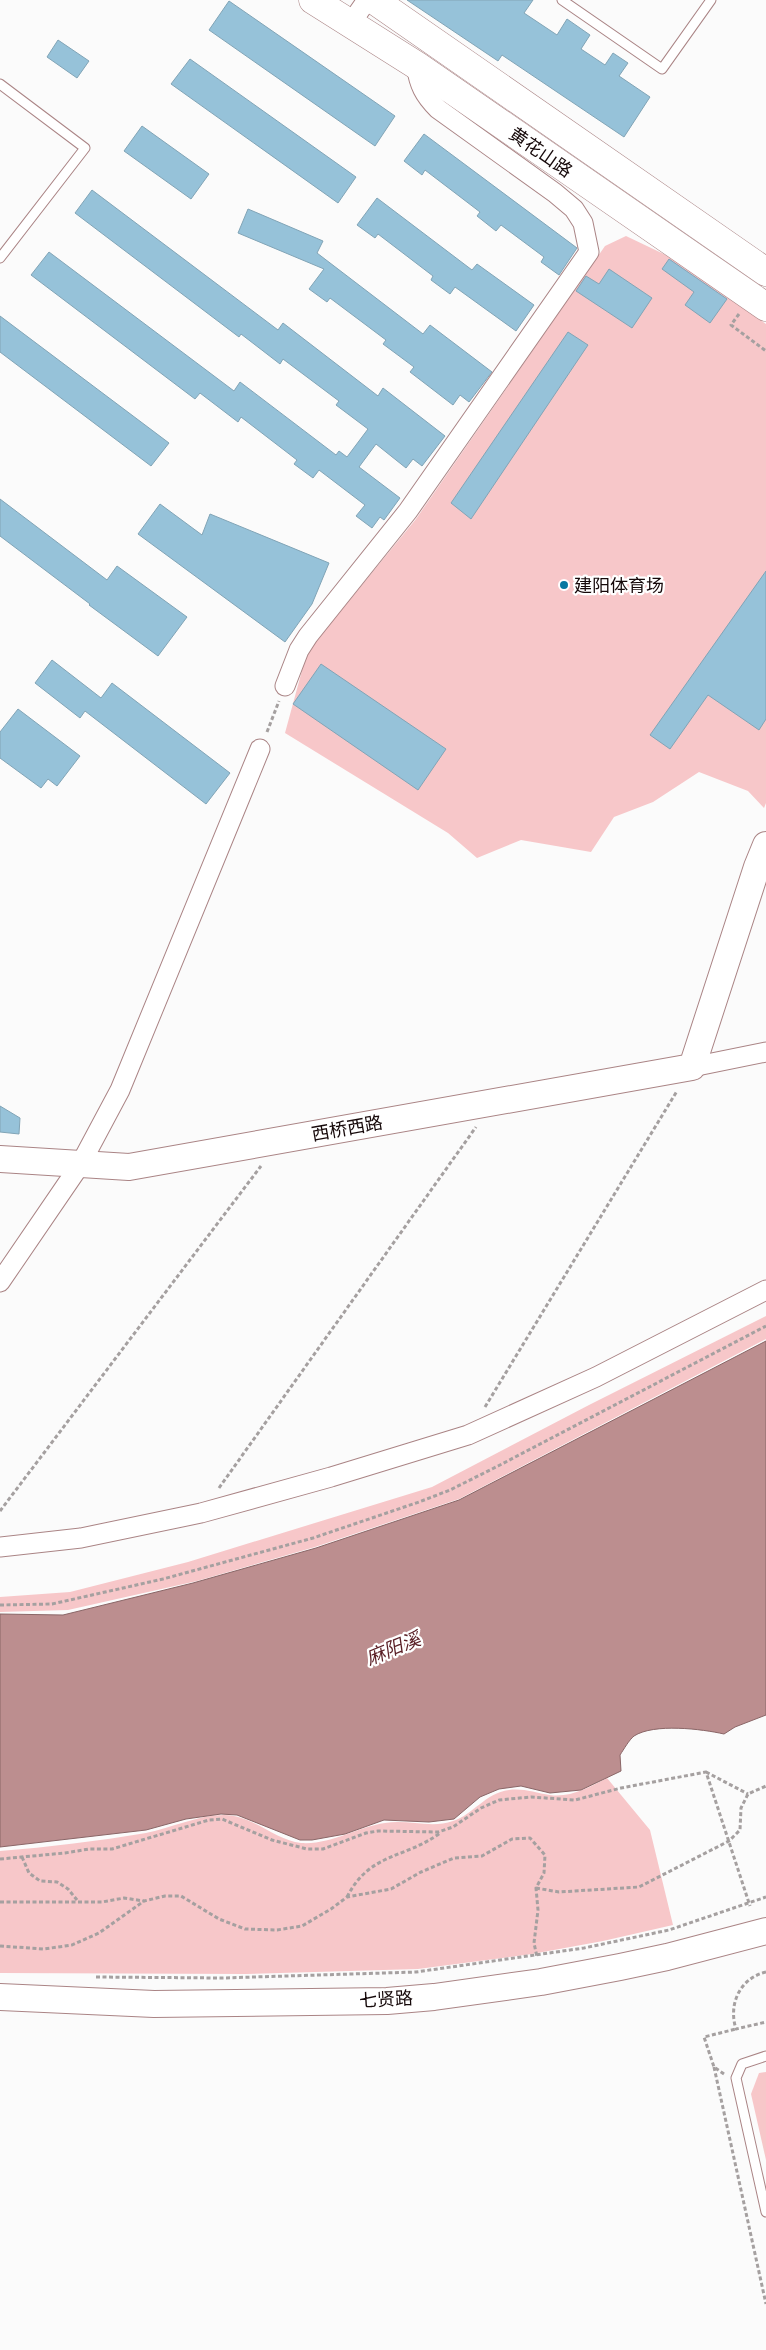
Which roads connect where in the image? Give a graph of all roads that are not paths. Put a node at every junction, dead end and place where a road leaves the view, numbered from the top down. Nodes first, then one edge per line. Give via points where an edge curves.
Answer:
1 (313, 0) edge
2 (367, 0) edge
3 (374, 0) edge
4 (562, 0) edge
5 (711, 0) edge
6 (351, 23) junction
7 (416, 65) junction
8 (0, 84) edge
9 (0, 258) edge
10 (766, 272) edge
11 (758, 302) edge
12 (285, 686) road end
13 (260, 749) road end
14 (766, 845) edge
15 (766, 1052) edge
16 (692, 1067) junction
17 (0, 1159) edge
18 (80, 1165) junction
19 (0, 1282) edge
20 (766, 1290) edge
21 (0, 1547) edge
22 (766, 1930) edge
23 (0, 1997) edge
24 (766, 2056) edge
25 (766, 2212) edge

1 - 6 main road, 黄花山路
2 - 6 street
3 - 10 main road, 黄花山路
4 - 5 lane via 662,69
6 - 7 main road, 黄花山路
7 - 11 main road, 黄花山路
7 - 12 street via 425,97 438,109 574,209 583,223 589,252 418,498 308,636
8 - 9 lane via 85,148
13 - 18 street via 120,1090
14 - 16 main road
15 - 16 street
16 - 18 main road, 西桥西路 via 129,1167
17 - 18 main road, 西桥西路
18 - 19 street
20 - 21 street via 596,1377 468,1435 202,1513 81,1538
22 - 23 main road, 七贤路 via 667,1957 541,1982 478,1992 387,2000 154,2004
24 - 25 lane via 742,2064 736,2083

